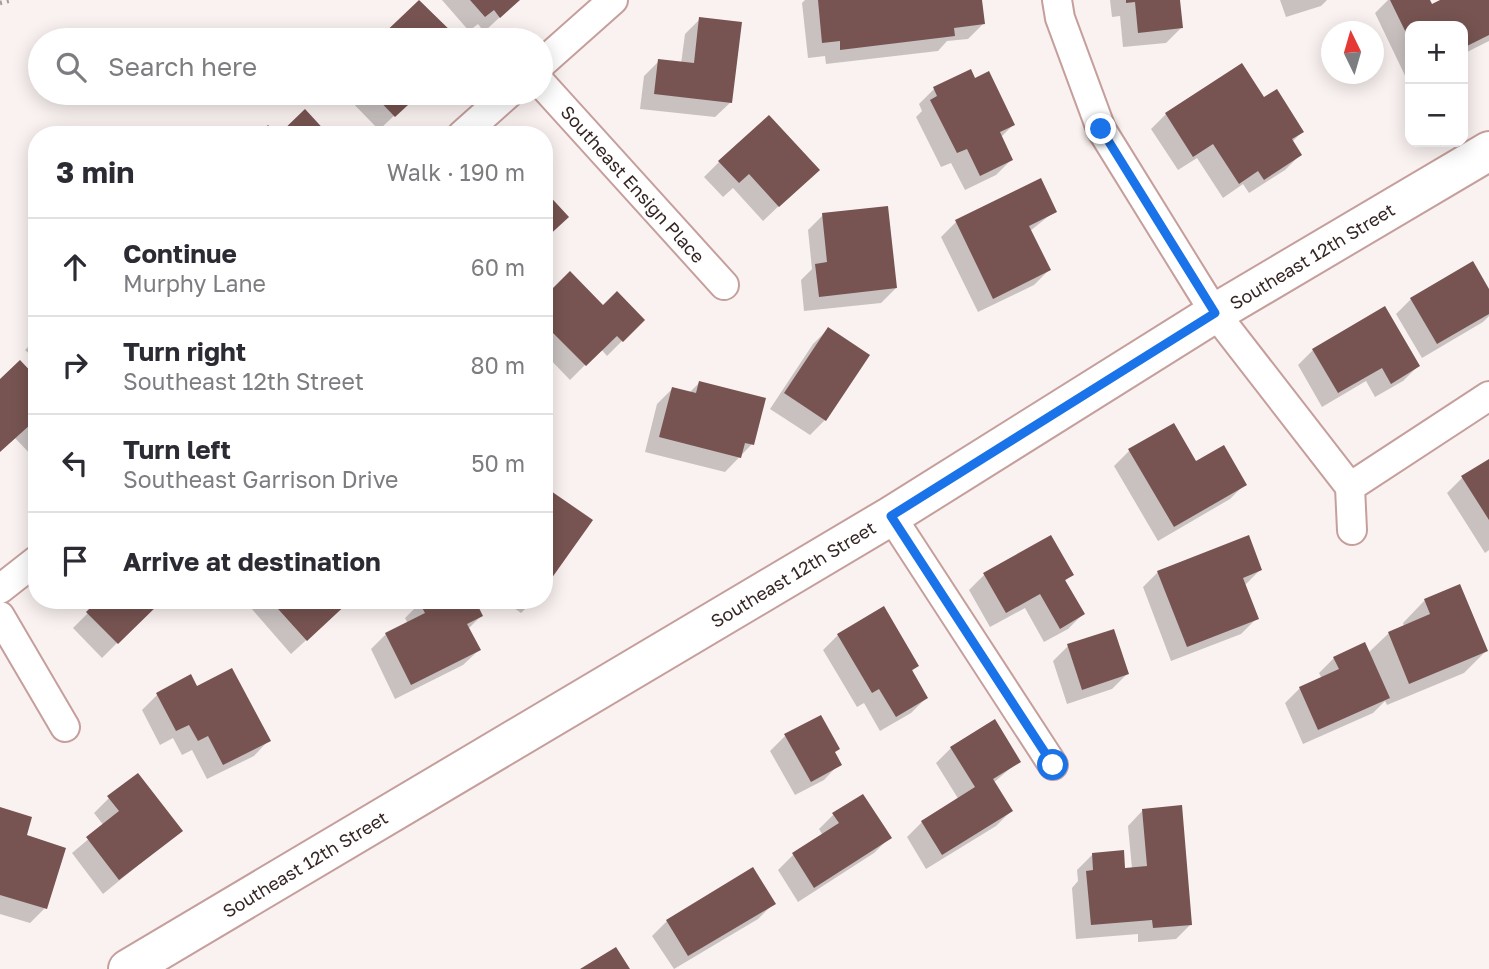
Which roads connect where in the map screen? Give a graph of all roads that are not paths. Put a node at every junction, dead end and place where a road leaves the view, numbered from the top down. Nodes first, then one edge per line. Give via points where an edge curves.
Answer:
1 (613, 0) edge
2 (1057, 0) edge
3 (553, 53) edge
4 (553, 96) edge
5 (495, 105) edge
6 (471, 126) edge
7 (1489, 151) edge
8 (724, 285) dead end
9 (1215, 313) junction
10 (1489, 396) edge
11 (1350, 486) junction
12 (891, 516) junction
13 (1352, 530) dead end
14 (28, 567) edge
15 (0, 589) edge
16 (0, 616) edge
17 (65, 727) dead end
18 (1053, 765) dead end
19 (128, 969) edge

1 - 3 street
2 - 9 street via 1101,129
4 - 8 street, Southeast Ensign Place
5 - 6 street
7 - 9 main road, Southeast 12th Street
9 - 11 street
9 - 12 main road, Southeast 12th Street
10 - 11 street
11 - 13 street
12 - 18 street
12 - 19 main road, Southeast 12th Street
14 - 15 street
16 - 17 street

